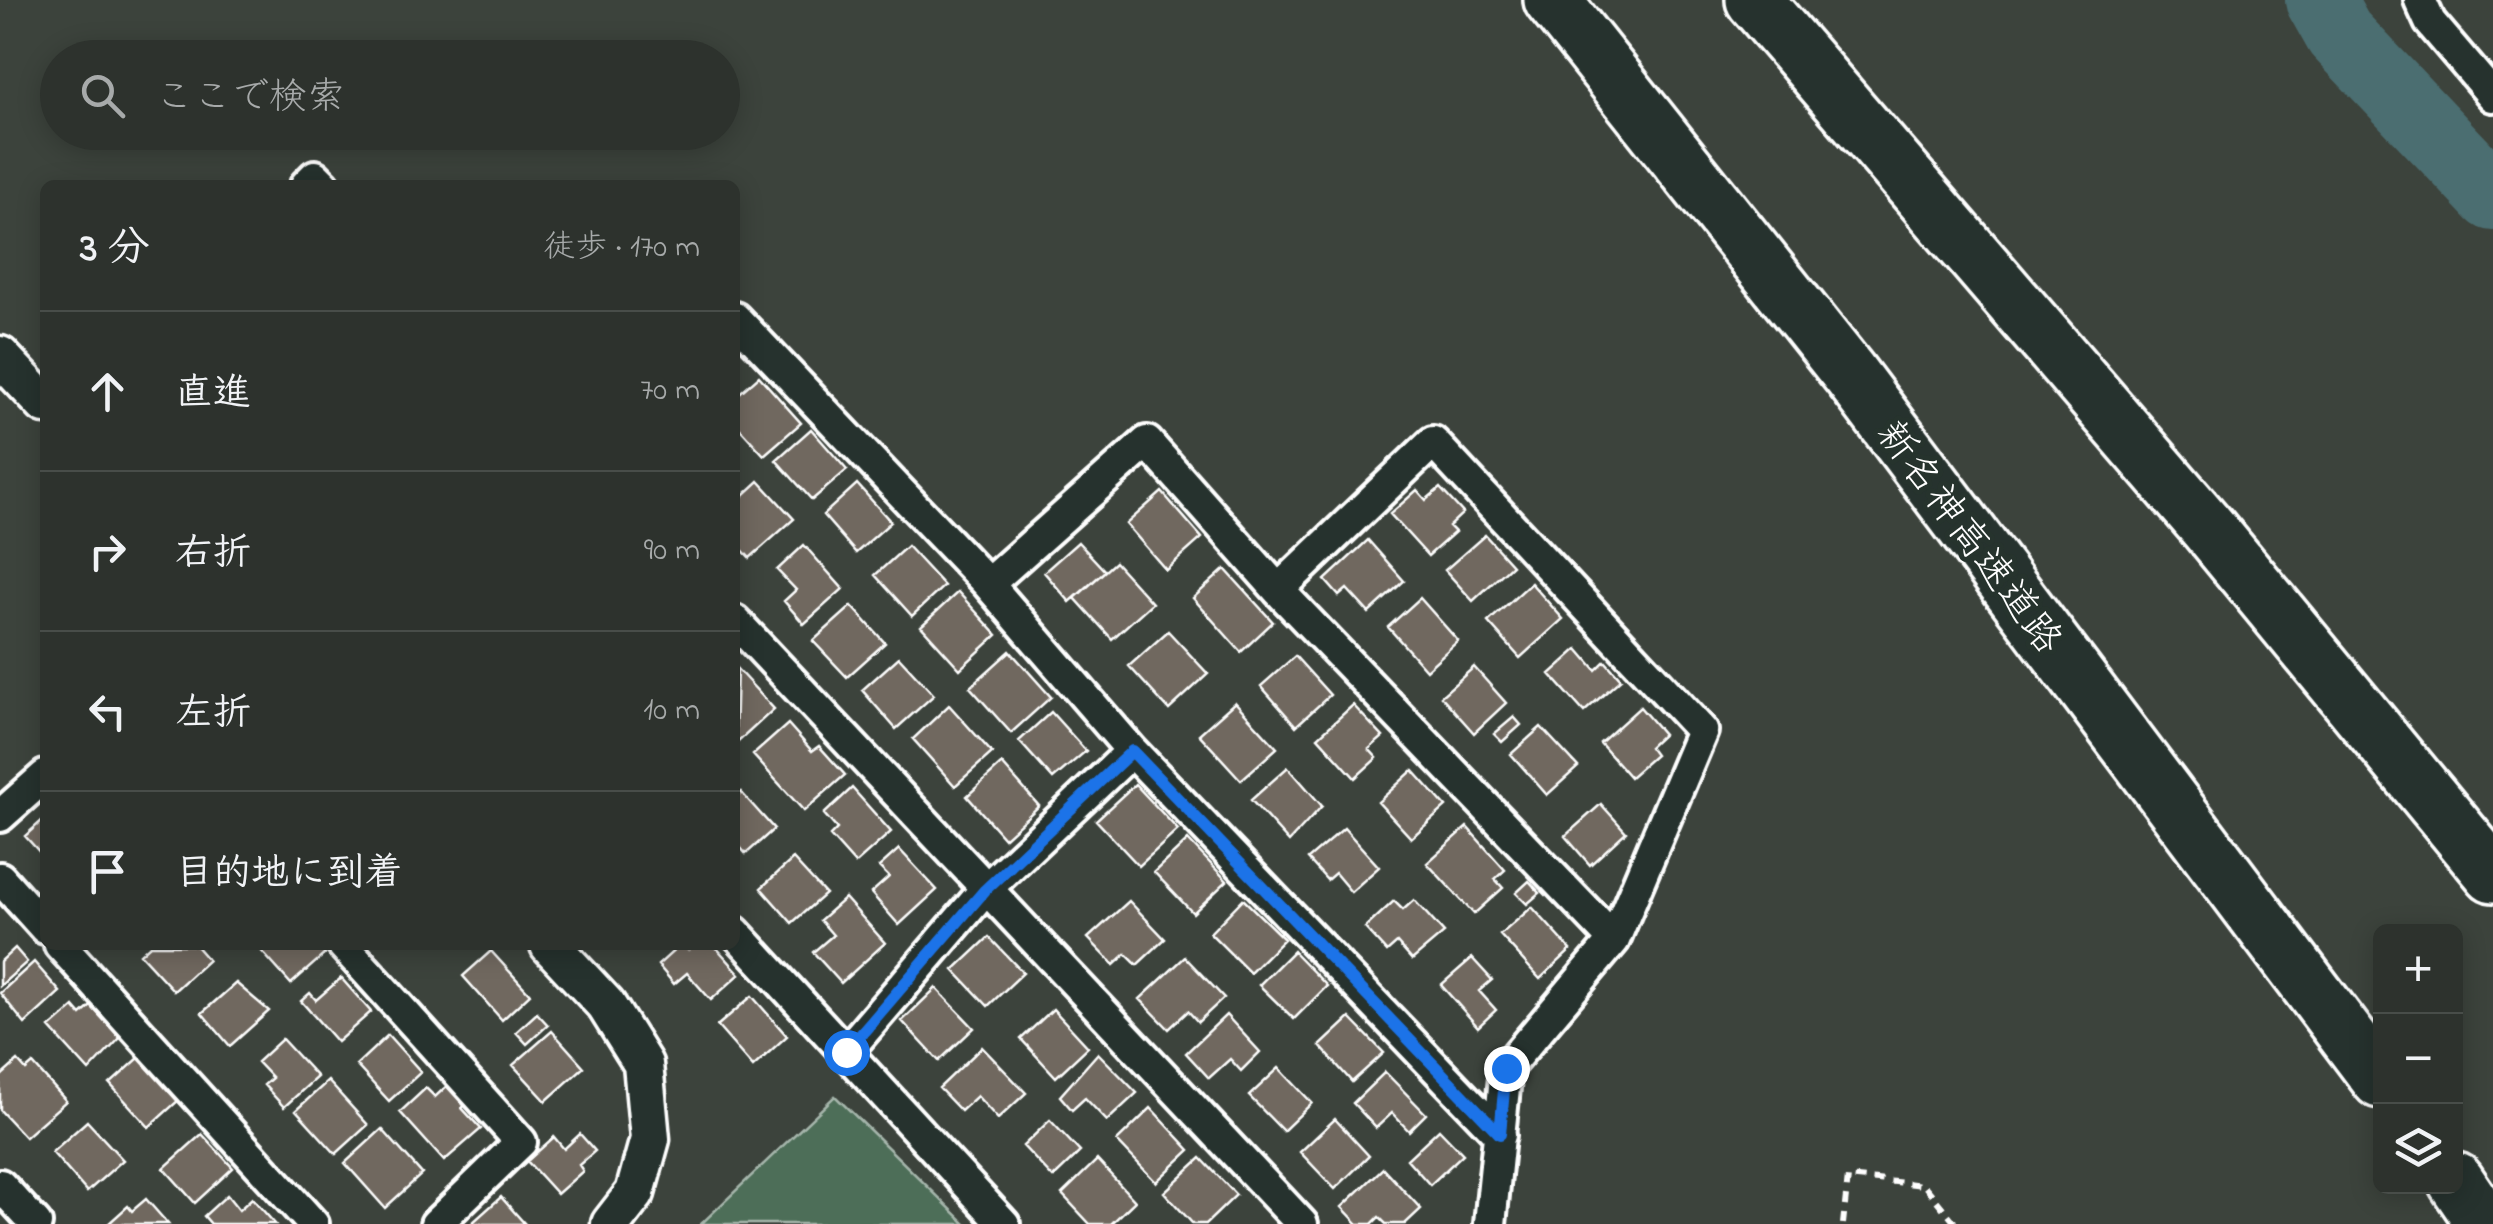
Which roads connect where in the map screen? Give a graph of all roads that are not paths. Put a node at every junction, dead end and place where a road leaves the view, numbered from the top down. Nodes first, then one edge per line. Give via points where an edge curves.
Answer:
1 (1552, 0) edge
2 (1754, 0) edge
3 (2420, 0) edge
4 (2493, 96) edge
5 (740, 323) edge
6 (0, 356) edge
7 (40, 399) edge
8 (988, 584) junction
9 (1278, 590) junction
10 (740, 626) edge
11 (1132, 751) junction
12 (40, 780) edge
13 (0, 816) edge
14 (2490, 870) edge
15 (0, 878) edge
16 (985, 890) junction
17 (40, 922) edge
18 (740, 937) edge
19 (1614, 940) junction
20 (65, 950) edge
21 (347, 950) edge
22 (555, 950) edge
23 (846, 1052) junction
24 (2373, 1071) edge
25 (1500, 1134) junction
26 (0, 1185) edge
27 (2463, 1191) edge
28 (36, 1224) edge
29 (313, 1224) edge
30 (436, 1224) edge
31 (611, 1224) edge
32 (1004, 1224) edge
33 (1302, 1224) edge
34 (1490, 1224) edge
35 (2486, 1224) edge

1 - 24 highway, 新名神高速道路 via 1849,373
2 - 14 highway via 2208,528
3 - 4 street via 2430,22
5 - 8 street
6 - 7 street
8 - 9 street via 1146,442
8 - 11 street
9 - 19 street
9 - 19 street via 1433,442 1702,731
10 - 16 street
11 - 16 street
11 - 25 street
12 - 13 street
15 - 17 street
16 - 23 street
16 - 33 street
18 - 23 street
19 - 25 street via 1506,1068
20 - 29 street
21 - 30 street via 520,1142
22 - 31 street via 606,1005 643,1064 650,1139 635,1193
23 - 32 street
25 - 34 street
26 - 28 street
27 - 35 highway

